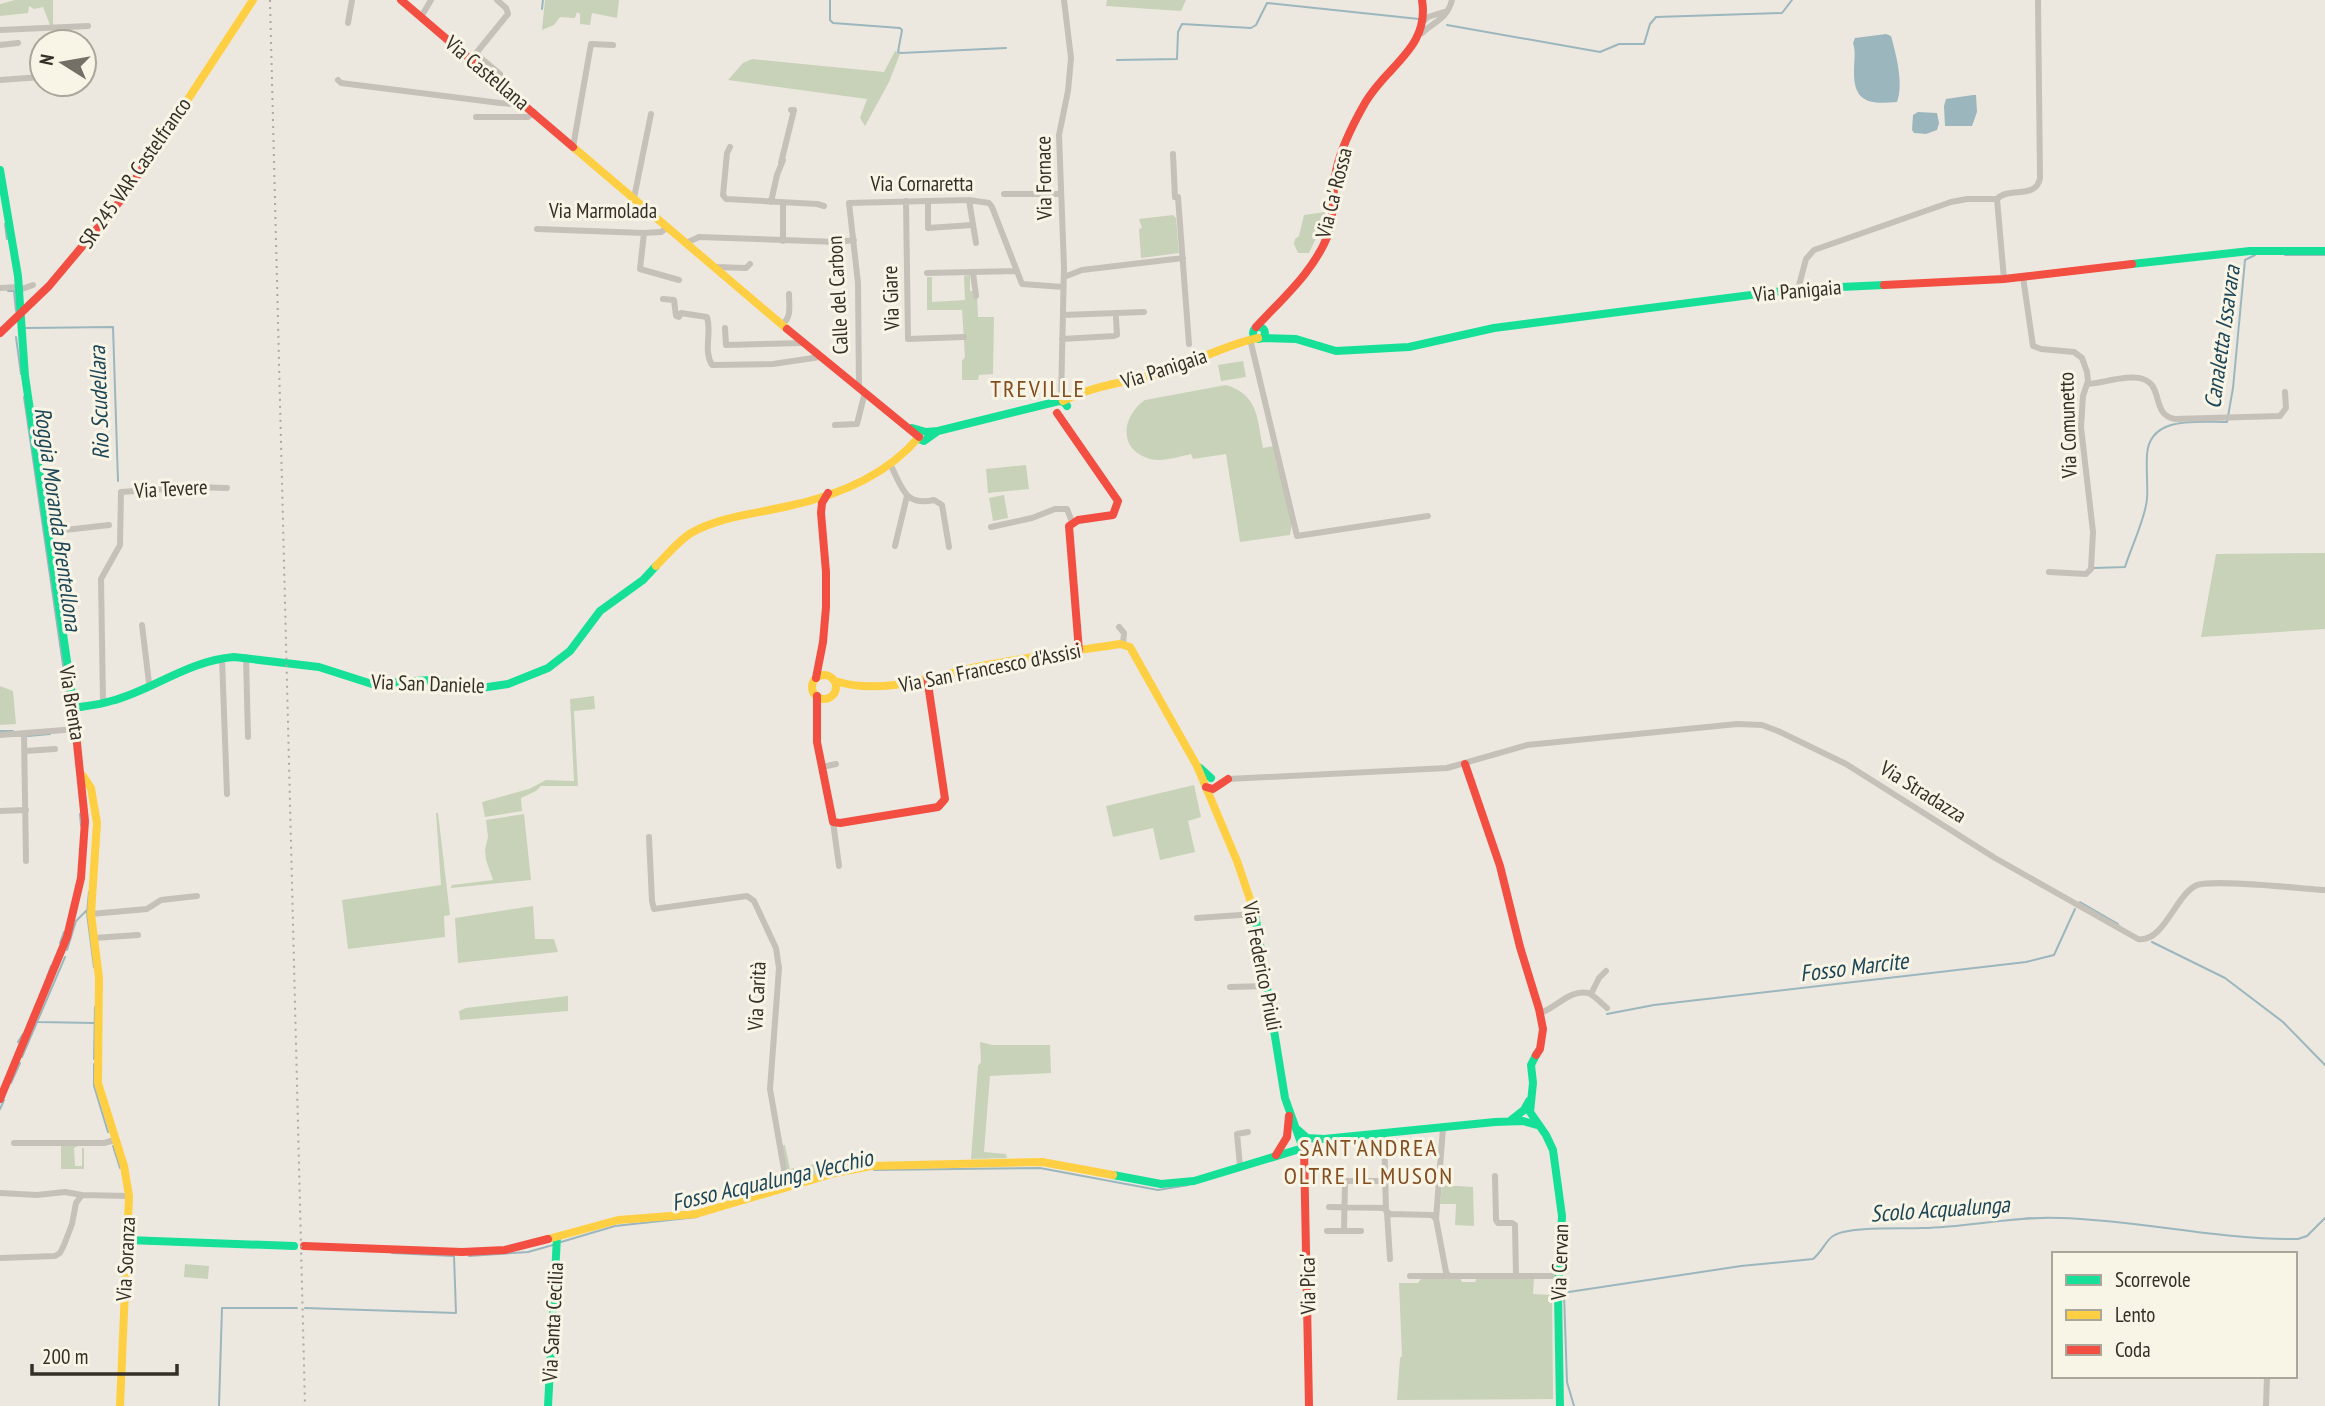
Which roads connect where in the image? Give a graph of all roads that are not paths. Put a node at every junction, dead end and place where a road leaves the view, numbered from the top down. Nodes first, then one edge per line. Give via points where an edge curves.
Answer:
1 (352, 0) edge
2 (401, 0) edge
3 (431, 0) edge
4 (497, 0) edge
5 (1064, 0) edge
6 (2038, 0) edge
7 (249, 2) edge
8 (1451, 3) edge
9 (1423, 4) edge
10 (421, 17) junction
11 (1431, 19) junction
12 (348, 23) dead end
13 (88, 26) dead end
14 (0, 30) edge
15 (18, 43) dead end
16 (0, 45) edge
17 (612, 45) dead end
18 (480, 62) junction
19 (28, 78) edge
20 (0, 80) edge
21 (338, 80) dead end
22 (518, 99) junction
23 (791, 110) dead end
24 (534, 112) junction
25 (651, 114) dead end
26 (476, 117) dead end
27 (573, 147) junction
28 (730, 147) dead end
29 (1173, 154) dead end
30 (0, 170) edge
31 (1004, 194) dead end
32 (1061, 194) junction
33 (634, 198) junction
34 (1997, 199) junction
35 (969, 200) junction
36 (906, 201) junction
37 (928, 201) junction
38 (771, 202) junction
39 (851, 202) joint
40 (783, 203) junction
41 (824, 206) dead end
42 (111, 208) junction
43 (972, 225) junction
44 (668, 227) junction
45 (537, 229) dead end
46 (643, 233) junction
47 (705, 239) junction
48 (854, 240) junction
49 (783, 241) junction
50 (687, 243) junction
51 (976, 243) dead end
52 (696, 251) junction
53 (2325, 251) edge
54 (1183, 257) junction
55 (750, 264) dead end
56 (715, 267) junction
57 (1064, 267) junction
58 (1082, 270) junction
59 (1017, 271) junction
60 (927, 273) dead end
61 (973, 273) junction
62 (1064, 277) junction
63 (2023, 277) junction
64 (2004, 279) junction
65 (679, 280) dead end
66 (33, 285) dead end
67 (1063, 287) junction
68 (0, 288) edge
69 (19, 288) junction
70 (1798, 289) junction
71 (789, 294) dead end
72 (976, 296) dead end
73 (663, 299) dead end
74 (1144, 312) dead end
75 (1063, 314) junction
76 (1116, 318) dead end
77 (0, 323) edge
78 (782, 324) junction
79 (725, 328) dead end
80 (0, 332) edge
81 (1258, 333) junction
82 (964, 337) dead end
83 (1062, 339) junction
84 (803, 343) junction
85 (1189, 345) dead end
86 (820, 357) junction
87 (2088, 384) junction
88 (862, 390) junction
89 (2285, 392) dead end
90 (1061, 406) junction
91 (835, 425) dead end
92 (922, 438) junction
93 (888, 465) junction
94 (228, 488) dead end
95 (831, 490) junction
96 (906, 496) junction
97 (814, 500) junction
98 (1428, 516) dead end
99 (1072, 522) junction
100 (109, 525) dead end
101 (991, 527) dead end
102 (47, 531) junction
103 (895, 546) dead end
104 (949, 547) dead end
105 (2049, 572) dead end
106 (142, 625) dead end
107 (1119, 627) dead end
108 (1126, 645) junction
109 (1079, 651) junction
110 (246, 657) junction
111 (821, 657) junction
112 (222, 658) junction
113 (827, 675) junction
114 (927, 677) junction
115 (816, 678) junction
116 (835, 681) junction
117 (149, 683) junction
118 (850, 687) junction
119 (817, 696) junction
120 (830, 696) junction
121 (103, 702) junction
122 (74, 708) junction
123 (818, 713) junction
124 (77, 729) junction
125 (24, 734) junction
126 (0, 735) edge
127 (248, 737) dead end
128 (55, 749) dead end
129 (25, 751) junction
130 (836, 764) dead end
131 (1465, 764) junction
132 (822, 767) junction
133 (83, 776) junction
134 (1228, 779) joint
135 (1211, 784) junction
136 (227, 794) dead end
137 (26, 810) junction
138 (0, 811) edge
139 (833, 822) junction
140 (649, 837) dead end
141 (26, 861) dead end
142 (839, 866) dead end
143 (2325, 890) edge
144 (197, 896) dead end
145 (91, 914) junction
146 (1255, 914) junction
147 (1197, 918) dead end
148 (138, 935) dead end
149 (94, 938) junction
150 (1606, 971) dead end
151 (1267, 986) junction
152 (1230, 987) dead end
153 (1591, 994) junction
154 (1607, 1008) dead end
155 (1540, 1013) junction
156 (0, 1099) edge
157 (1288, 1108) junction
158 (1526, 1116) junction
159 (1443, 1128) junction
160 (1248, 1132) dead end
161 (1384, 1132) junction
162 (115, 1140) junction
163 (14, 1143) dead end
164 (1306, 1144) junction
165 (1274, 1157) junction
166 (1240, 1166) junction
167 (1495, 1176) dead end
168 (1385, 1181) junction
169 (787, 1186) junction
170 (0, 1194) edge
171 (82, 1195) junction
172 (129, 1196) junction
173 (1329, 1207) dead end
174 (1345, 1207) junction
175 (1387, 1211) junction
176 (1436, 1219) junction
177 (1327, 1231) dead end
178 (1344, 1231) junction
179 (1361, 1231) dead end
180 (557, 1237) junction
181 (127, 1240) junction
182 (294, 1246) dead end
183 (304, 1246) dead end
184 (0, 1258) edge
185 (1390, 1259) dead end
186 (1516, 1275) junction
187 (1410, 1276) dead end
188 (1449, 1276) junction
189 (1559, 1276) junction
190 (2267, 1378) edge
191 (120, 1406) edge
192 (548, 1406) edge
193 (1309, 1406) edge
194 (1560, 1406) edge
195 (2266, 1406) edge

1 - 12 street
2 - 10 main road, Via Castellana
3 - 10 street
4 - 18 street via 507,16 477,52
5 - 32 street, Via Fornace via 1071,60 1059,135
6 - 34 street via 2040,182 2035,189
7 - 42 main road, SR 245 VAR Castelfranco
8 - 11 street via 1444,14
9 - 11 main road, Via Ca' Rossa
10 - 18 main road, Via Castellana
11 - 81 main road, Via Ca' Rossa via 1367,100 1340,155 1327,236
13 - 14 street
15 - 16 street
17 - 27 street via 592,44
18 - 22 main road, Via Castellana
19 - 20 street
21 - 22 street via 500,103 513,104
22 - 24 main road, Via Castellana
23 - 38 street
24 - 26 street via 528,117
24 - 27 main road, Via Castellana
25 - 33 street
27 - 33 main road, Via Castellana
28 - 38 street via 726,200
29 - 54 street
30 - 69 main road, Via Brenta
31 - 32 street
32 - 57 street, Via Fornace
33 - 44 main road, Via Castellana
34 - 64 street
34 - 70 street via 1951,202 1814,250 1805,259
35 - 37 street, Via Cornaretta
35 - 43 street
35 - 59 street, Via Cornaretta via 990,204
36 - 37 street, Via Cornaretta
36 - 39 street, Via Cornaretta
36 - 82 street, Via Giare via 908,339
37 - 43 street via 928,228
38 - 40 street
39 - 48 street, Calle del Carbon
40 - 41 street
40 - 49 street
42 - 77 main road, SR 245 VAR Castelfranco
42 - 80 main road, SR 245 VAR Castelfranco via 49,286
43 - 51 street
44 - 46 street, Via Marmolada
44 - 50 main road, Via Castellana
45 - 46 street, Via Marmolada
46 - 65 street via 640,269
47 - 49 street
47 - 50 street via 696,237
47 - 52 street via 697,243
48 - 49 street
48 - 88 street, Calle del Carbon
50 - 52 main road, Via Castellana
52 - 56 main road, Via Castellana
53 - 63 main road, Via Panigaia via 2250,251
54 - 58 street
54 - 85 street
55 - 56 street via 746,268
56 - 78 main road, Via Castellana
57 - 58 street
57 - 62 street, Via Fornace
58 - 62 street
59 - 61 street
59 - 67 street via 1022,284
60 - 61 street
61 - 72 street
62 - 67 street, Via Fornace
63 - 64 main road, Via Panigaia
63 - 87 street, Via Comunetto via 2033,346 2078,355
64 - 70 main road, Via Panigaia
66 - 69 street
67 - 75 street, Via Fornace
68 - 69 street
69 - 102 main road, Via Brenta via 24,376
70 - 81 main road, Via Panigaia via 1494,328 1409,347 1336,351
71 - 78 street via 789,317
73 - 86 street via 674,300 678,317 681,313 707,317 707,353 712,365 773,364
74 - 75 street
75 - 83 street, Via Fornace
76 - 83 street via 1114,337
78 - 84 main road, Via Castellana
79 - 84 street via 726,345
81 - 90 main road, Via Panigaia via 1179,367 1088,392
81 - 98 street via 1297,536
83 - 90 street, Via Fornace
84 - 86 main road, Via Castellana
86 - 88 main road, Via Castellana
87 - 89 street via 2136,377 2146,380 2154,388 2162,414 2175,419 2280,416 2286,408
87 - 105 street, Via Comunetto via 2081,427 2093,531 2091,569 2086,574
88 - 91 street via 857,424
88 - 92 main road, Via Castellana
90 - 92 main road, Via Panigaia
90 - 99 main road via 1070,429 1118,501 1113,515
92 - 93 main road, Via San Daniele
93 - 95 main road, Via San Daniele
93 - 96 street
94 - 121 street, Via Tevere via 121,492 120,545 101,579
95 - 97 main road
95 - 97 main road, Via San Daniele
96 - 103 street
96 - 104 street via 942,505
97 - 110 main road, Via San Daniele via 703,527 683,538 643,580 600,611 570,651 548,668 516,682 481,688 430,680 372,684 319,667
97 - 111 main road via 821,516 828,588
99 - 101 street via 1067,509 1055,509
99 - 109 main road
100 - 102 street
102 - 122 main road, Via Brenta
106 - 117 street
107 - 108 street
108 - 109 main road, Via San Francesco d'Assisi
108 - 135 main road, Via Federico Priuli
109 - 114 main road, Via San Francesco d'Assisi
110 - 112 main road
110 - 127 street
111 - 113 main road
111 - 115 main road
112 - 117 main road
112 - 136 street
113 - 115 main road
113 - 116 main road
114 - 118 main road, Via San Francesco d'Assisi via 887,687
114 - 139 main road via 946,795 943,803
115 - 119 main road
116 - 118 main road, Via San Francesco d'Assisi
116 - 120 main road
117 - 121 main road
118 - 120 main road, Via San Francesco d'Assisi
119 - 120 main road
119 - 123 main road
120 - 123 main road
121 - 122 main road
122 - 124 main road, Via Brenta
123 - 132 main road
124 - 125 street
124 - 133 main road, Via Brenta
125 - 126 street
125 - 129 street
128 - 129 street
129 - 137 street
130 - 132 street
131 - 134 street
131 - 143 street, Via Stradazza via 1527,745 1672,729 1762,725 1846,764 1995,858 2138,939 2154,935 2198,885
131 - 155 main road via 1500,866
132 - 139 main road
133 - 145 main road, Via Soranza via 91,789 97,823
133 - 156 main road, Via Brenta via 84,843 72,918
134 - 135 main road
135 - 146 main road, Via Federico Priuli
137 - 138 street
137 - 141 street
139 - 142 street
140 - 169 street, Via Carità via 654,909 747,896 754,901 776,948 779,968 770,1089
144 - 145 street via 161,900 147,909
145 - 149 main road, Via Soranza
146 - 147 street
146 - 151 main road, Via Federico Priuli
148 - 149 street
149 - 162 main road, Via Soranza via 99,987 98,1083
150 - 153 street
151 - 152 street
151 - 157 main road, Via Federico Priuli
153 - 154 street
153 - 155 street via 1568,996
155 - 158 main road via 1543,1039 1532,1059
157 - 164 main road, Via Federico Priuli
157 - 165 main road via 1287,1137
158 - 159 main road
158 - 189 main road, Via Cervan via 1546,1135 1557,1167 1563,1220
159 - 161 main road
159 - 176 street
160 - 166 street via 1237,1134
161 - 164 main road
161 - 168 street
162 - 163 street
162 - 172 main road, Via Soranza
164 - 165 main road
164 - 193 main road, Via Pica'
165 - 166 main road
166 - 169 main road via 1194,1181 1161,1184 1042,1162 912,1164 860,1168
167 - 186 street via 1496,1220 1516,1225
168 - 174 street via 1346,1181
168 - 175 street
169 - 180 main road via 696,1214 618,1220
170 - 171 street, Via Soranza
171 - 172 street, Via Soranza
171 - 184 street via 60,1253
172 - 181 main road, Via Soranza
173 - 174 street
174 - 175 street
174 - 178 street
175 - 176 street via 1432,1214
175 - 185 street
176 - 188 street
177 - 178 street
178 - 179 street
180 - 183 main road via 485,1251
180 - 192 main road, Via Santa Cecilia
181 - 182 main road
181 - 191 main road, Via Soranza
186 - 188 street
186 - 189 street
187 - 188 street
189 - 194 main road, Via Cervan
190 - 195 street

